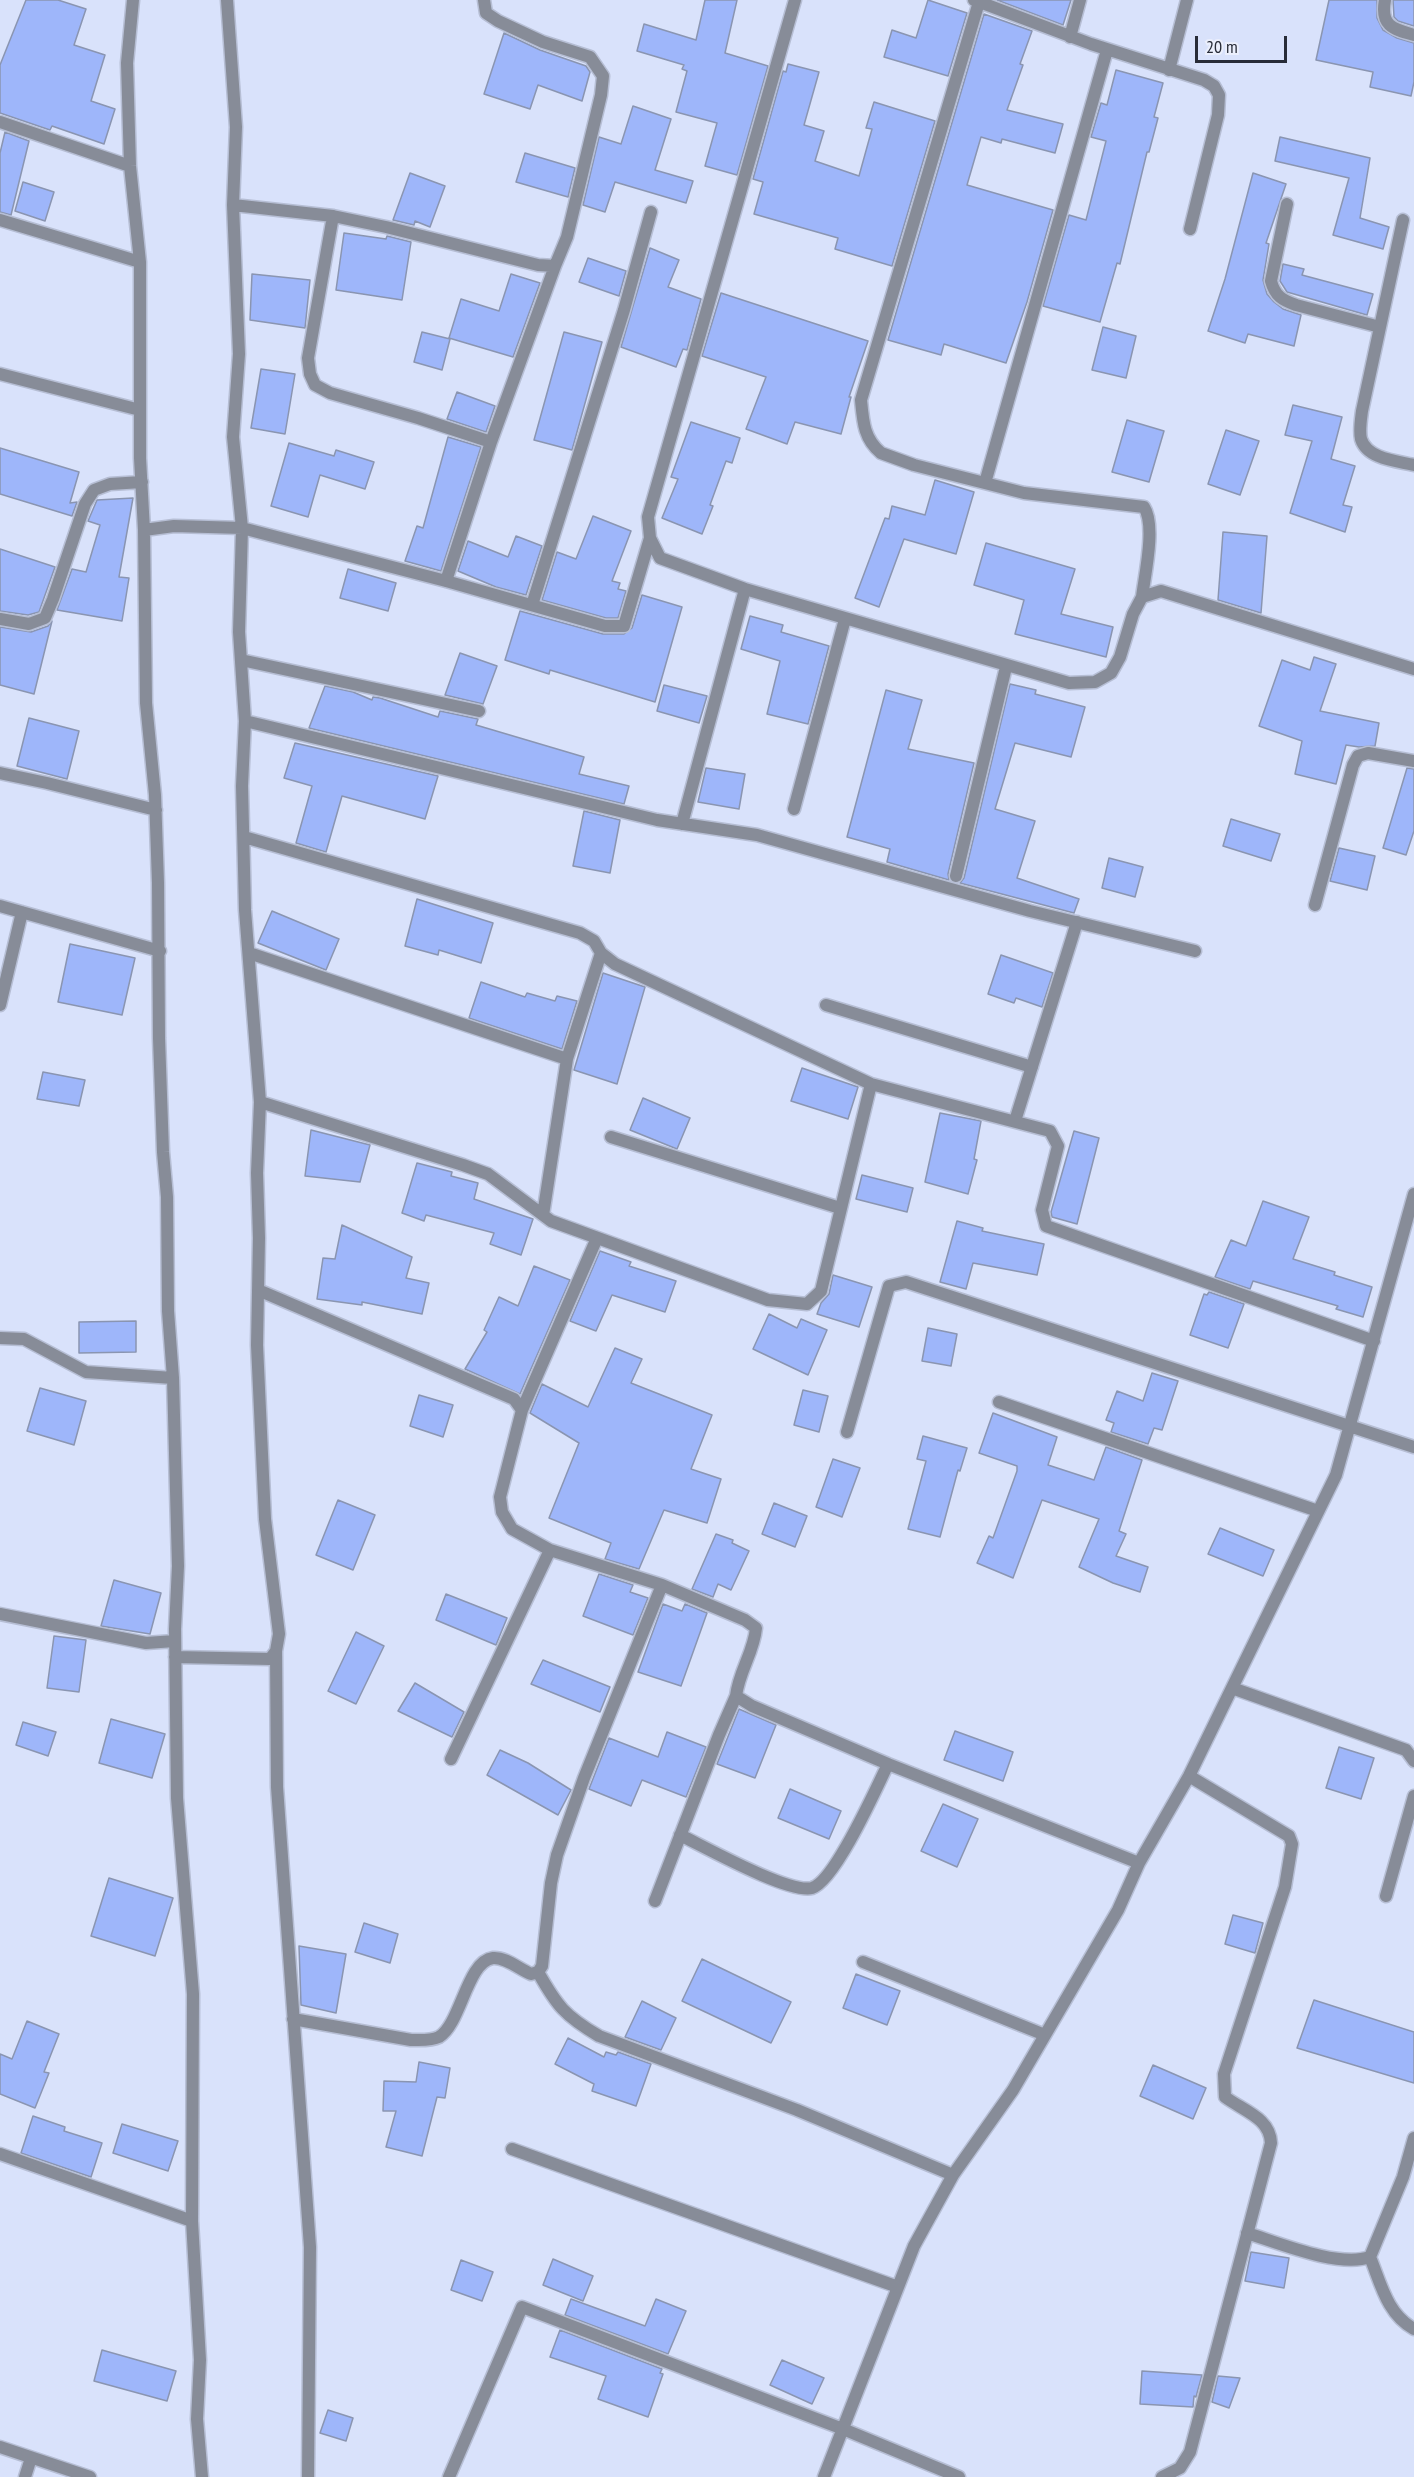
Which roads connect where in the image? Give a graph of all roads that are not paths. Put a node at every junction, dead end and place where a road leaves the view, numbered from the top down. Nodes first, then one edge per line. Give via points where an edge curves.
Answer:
1 (133, 0) edge
2 (226, 0) edge
3 (484, 0) edge
4 (795, 0) edge
5 (1080, 0) edge
6 (1187, 0) edge
7 (1385, 0) edge
8 (977, 1) edge
9 (1414, 35) edge
10 (1071, 36) junction
11 (1107, 50) junction
12 (1169, 70) junction
13 (0, 122) edge
14 (130, 166) junction
15 (1287, 204) dead end
16 (233, 206) junction
17 (651, 212) dead end
18 (333, 216) junction
19 (1403, 219) dead end
20 (0, 220) edge
21 (1190, 229) dead end
22 (140, 262) junction
23 (555, 266) junction
24 (1380, 327) junction
25 (0, 374) edge
26 (140, 410) junction
27 (491, 442) junction
28 (1414, 465) edge
29 (142, 482) junction
30 (985, 483) junction
31 (236, 527) junction
32 (144, 530) junction
33 (650, 538) junction
34 (446, 581) junction
35 (745, 590) junction
36 (1142, 597) junction
37 (532, 605) junction
38 (0, 619) edge
39 (845, 619) junction
40 (241, 660) junction
41 (1006, 667) junction
42 (1414, 669) edge
43 (478, 711) dead end
44 (245, 721) junction
45 (1414, 761) edge
46 (0, 773) edge
47 (794, 809) dead end
48 (156, 810) junction
49 (682, 824) junction
50 (244, 837) junction
51 (956, 876) dead end
52 (1315, 905) dead end
53 (0, 906) edge
54 (22, 912) junction
55 (1077, 922) junction
56 (160, 951) junction
57 (1195, 951) dead end
58 (249, 953) junction
59 (601, 953) junction
60 (0, 1005) edge
61 (826, 1005) dead end
62 (567, 1059) junction
63 (1032, 1066) junction
64 (872, 1084) junction
65 (260, 1102) junction
66 (1015, 1121) junction
67 (611, 1137) dead end
68 (1414, 1194) edge
69 (840, 1208) junction
70 (543, 1215) junction
71 (597, 1238) junction
72 (258, 1290) junction
73 (0, 1338) edge
74 (1374, 1341) junction
75 (173, 1378) junction
76 (999, 1402) dead end
77 (522, 1410) junction
78 (1349, 1427) junction
79 (847, 1431) dead end
80 (1414, 1447) edge
81 (1318, 1511) junction
82 (550, 1550) junction
83 (662, 1585) junction
84 (0, 1614) edge
85 (175, 1641) junction
86 (273, 1655) junction
87 (175, 1657) junction
88 (1232, 1688) junction
89 (736, 1696) junction
90 (451, 1759) dead end
91 (1414, 1761) edge
92 (888, 1764) junction
93 (1189, 1776) junction
94 (1414, 1796) edge
95 (680, 1835) junction
96 (1139, 1863) junction
97 (1386, 1896) dead end
98 (655, 1900) dead end
99 (863, 1962) dead end
100 (538, 1972) junction
101 (293, 2019) junction
102 (1045, 2035) junction
103 (1414, 2138) edge
104 (512, 2149) dead end
105 (0, 2154) edge
106 (953, 2175) junction
107 (192, 2221) junction
108 (1247, 2233) junction
109 (1370, 2257) junction
110 (898, 2287) junction
111 (1414, 2329) edge
112 (843, 2429) junction
113 (0, 2447) edge
114 (31, 2458) junction
115 (25, 2477) edge
116 (90, 2477) edge
117 (202, 2477) edge
118 (309, 2477) edge
119 (449, 2477) edge
120 (824, 2477) edge
121 (960, 2477) edge
122 (1162, 2477) edge

1 - 14 street via 127,63
2 - 16 street via 236,126
3 - 23 street via 486,13 498,21 543,42 590,57 603,76 567,237
4 - 33 street via 648,517
5 - 10 street
6 - 12 street
7 - 9 street via 1386,21 1394,29
8 - 10 street
8 - 30 street via 861,400 865,433 881,453
10 - 11 street
11 - 12 street
11 - 30 street
12 - 21 street via 1204,80 1219,95 1218,115
13 - 14 street
14 - 22 street
15 - 24 street via 1271,281 1274,292 1296,305
16 - 18 street
16 - 31 street via 239,354 233,437
17 - 37 street
18 - 23 street
18 - 27 street via 308,358 315,385
19 - 24 street
20 - 22 street
22 - 26 street
23 - 27 street
24 - 28 street via 1362,411 1361,438 1367,449 1382,457
25 - 26 street
26 - 29 street
27 - 34 street
29 - 32 street
29 - 38 street via 110,484 93,490 45,618 30,624
30 - 36 street via 1024,494 1144,507 1149,530
31 - 32 street via 174,526
31 - 34 street
31 - 40 street
32 - 48 street via 146,703
33 - 35 street via 660,558
33 - 37 street via 624,626 605,626
34 - 37 street
35 - 39 street
35 - 49 street
36 - 41 street via 1120,657 1111,673 1095,682 1069,684
36 - 42 street via 1161,591
39 - 41 street
39 - 47 street
40 - 43 street
40 - 44 street
41 - 51 street
44 - 49 street
44 - 50 street
45 - 52 street via 1368,753 1358,756
46 - 48 street
48 - 56 street
49 - 55 street via 758,835
50 - 58 street
50 - 59 street via 580,933 594,941
53 - 54 street
54 - 56 street
54 - 60 street
55 - 57 street
55 - 63 street
56 - 75 street via 159,1038
58 - 62 street
58 - 65 street
59 - 62 street
59 - 64 street via 615,964
61 - 63 street
62 - 70 street
63 - 66 street
64 - 66 street
64 - 69 street
65 - 70 street via 488,1174
65 - 72 street
66 - 74 street via 1050,1131 1058,1146 1042,1210 1046,1226
67 - 69 street
68 - 74 street
69 - 71 street via 820,1291 807,1304 768,1300
70 - 71 street
71 - 77 street
72 - 77 street via 498,1391 514,1399
72 - 86 street via 265,1520 279,1634
73 - 75 street via 24,1339 87,1372
74 - 78 street
75 - 85 street via 178,1566
76 - 81 street
77 - 82 street via 500,1497 502,1512 512,1529
78 - 79 street via 906,1282 889,1286
78 - 80 street
78 - 81 street via 1336,1475
81 - 88 street
82 - 83 street
82 - 90 street
83 - 89 street via 756,1628 738,1678
83 - 100 street via 556,1855 542,1966
84 - 85 street via 146,1643
85 - 87 street
86 - 87 street
86 - 101 street via 277,1787
87 - 107 street via 180,1856 193,1994
88 - 91 street via 1406,1750
88 - 93 street
89 - 92 street
89 - 95 street
92 - 95 street via 836,1865 823,1881 812,1887 799,1888 775,1880
92 - 96 street
93 - 96 street
93 - 108 street via 1289,1836 1292,1844 1286,1887 1224,2074 1225,2097 1270,2131 1271,2143
94 - 97 street
95 - 98 street
96 - 102 street via 1118,1910
99 - 102 street
100 - 101 street via 531,1974 504,1959 485,1960 450,2024 440,2036 429,2040
100 - 106 street via 563,2011 599,2036 797,2110
101 - 118 street via 310,2247
102 - 106 street via 1014,2090
103 - 109 street
104 - 110 street
105 - 107 street
106 - 110 street via 914,2246
107 - 117 street
108 - 109 street via 1328,2257 1359,2261
108 - 122 street via 1190,2451 1180,2468
109 - 111 street via 1388,2304 1401,2322
110 - 112 street
112 - 119 street via 522,2307
112 - 120 street
112 - 121 street
113 - 114 street
114 - 115 street
114 - 116 street

